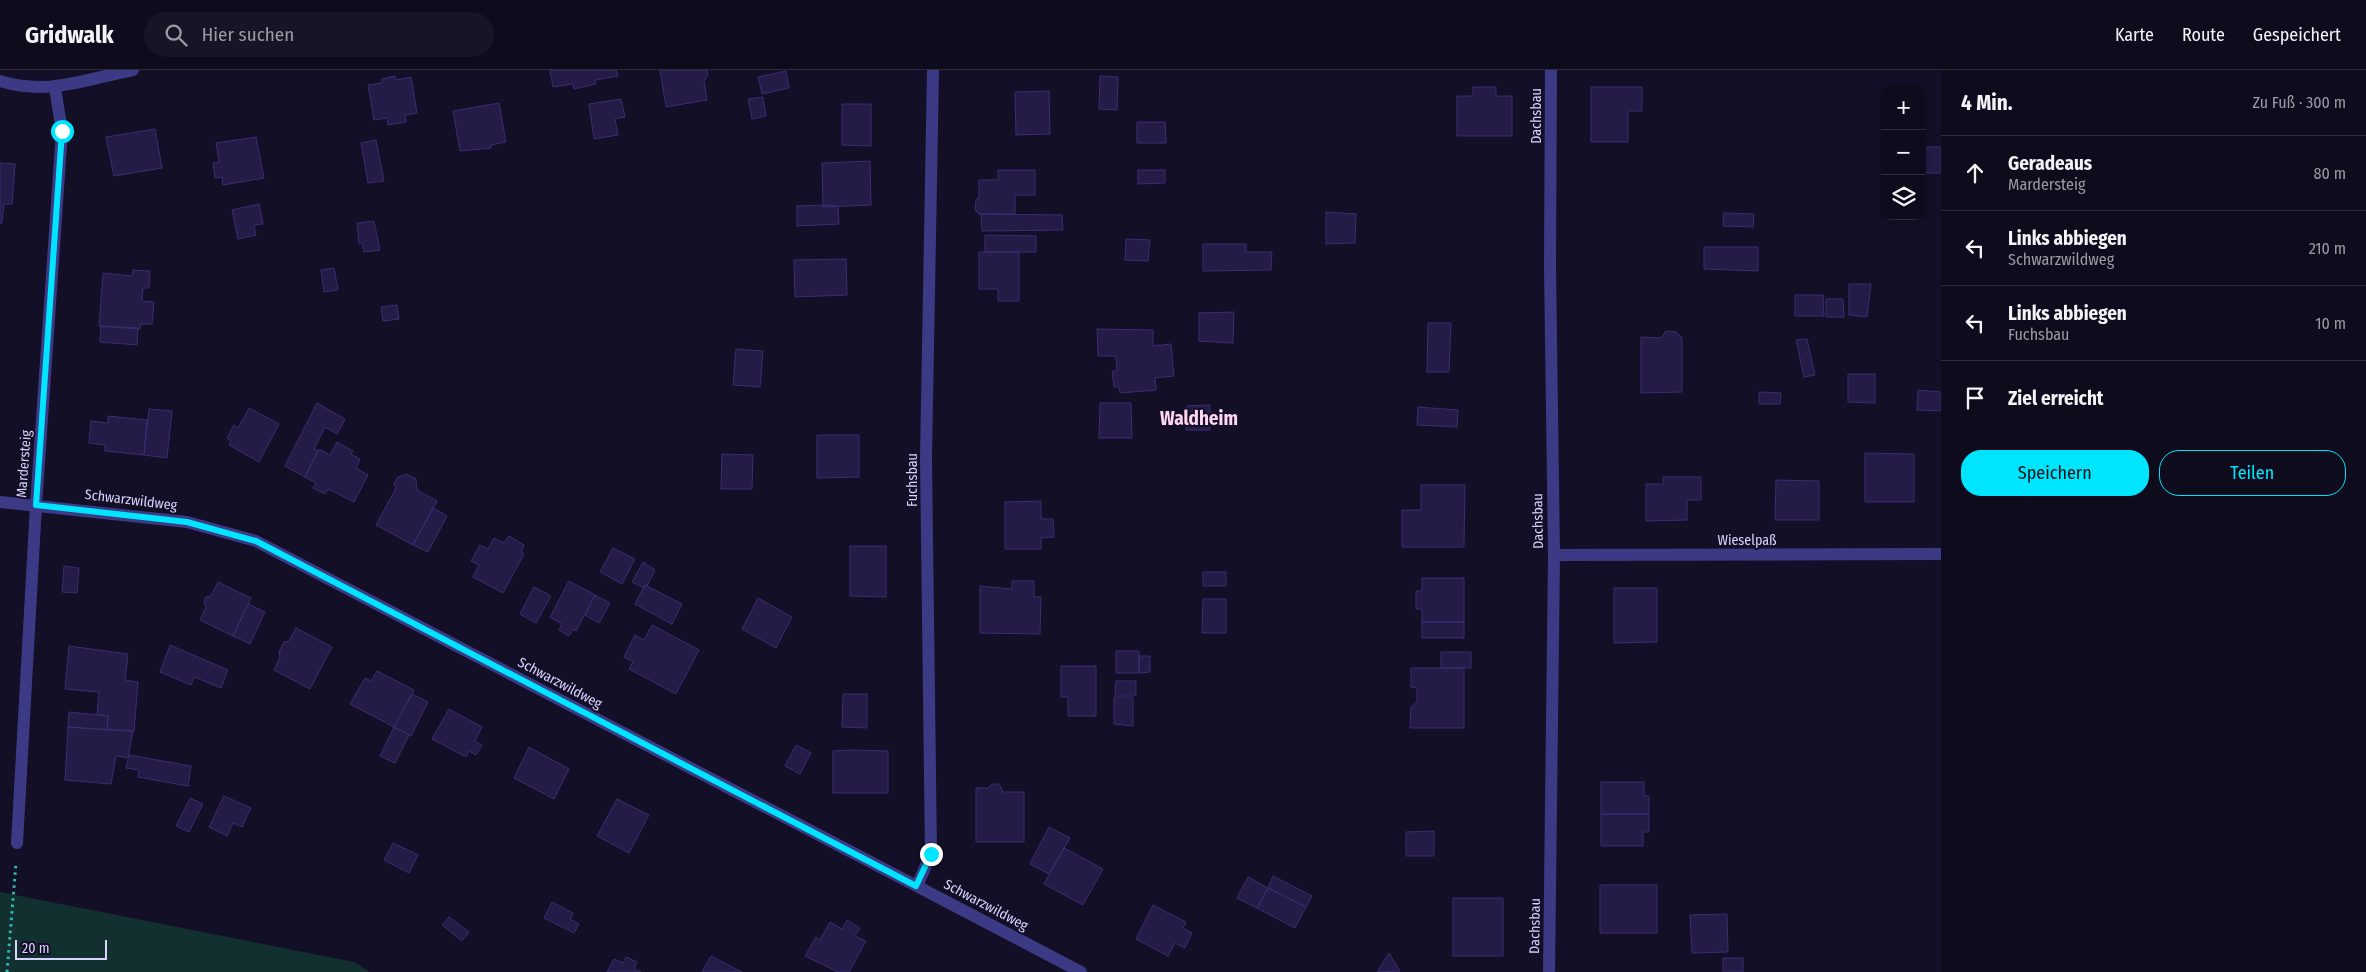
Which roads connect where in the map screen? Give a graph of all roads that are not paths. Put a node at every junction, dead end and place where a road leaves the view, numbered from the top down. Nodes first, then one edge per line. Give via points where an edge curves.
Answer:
1 (133, 70) edge
2 (932, 70) edge
3 (1552, 70) edge
4 (0, 81) edge
5 (55, 88) junction
6 (0, 502) edge
7 (36, 505) junction
8 (1941, 554) edge
9 (1554, 555) junction
10 (17, 843) road end
11 (916, 886) junction
12 (1081, 972) edge
13 (1549, 972) edge

1 - 5 street
2 - 11 street, Fuchsbau via 926,458 931,854
3 - 9 street, Dachsbau via 1550,266
4 - 5 street via 11,85
5 - 7 street, Mardersteig via 62,131
6 - 7 street, Schwarzwildweg
7 - 10 street, Mardersteig
7 - 11 street, Schwarzwildweg via 187,522 256,541
8 - 9 street, Wieselpaß
9 - 13 street, Dachsbau
11 - 12 street, Schwarzwildweg

